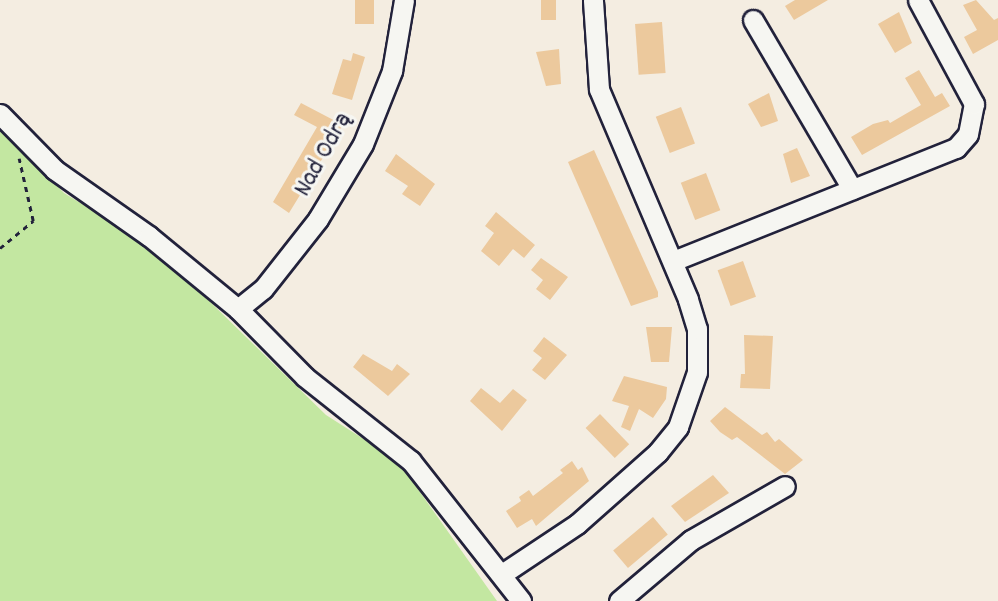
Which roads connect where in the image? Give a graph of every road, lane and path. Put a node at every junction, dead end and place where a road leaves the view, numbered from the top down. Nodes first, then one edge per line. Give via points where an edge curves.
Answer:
1 (404, 0) edge
2 (593, 0) edge
3 (918, 0) edge
4 (753, 20) dead end
5 (0, 114) edge
6 (19, 135) junction
7 (852, 189) junction
8 (0, 248) edge
9 (673, 261) junction
10 (238, 309) junction
11 (785, 486) dead end
12 (502, 574) junction
13 (521, 601) edge
14 (620, 601) edge

1 - 10 street, Nad Odrą via 392,71 351,167 332,200 263,289
2 - 9 street via 599,89
3 - 7 street via 970,89 974,104 968,134 956,148
4 - 7 street
5 - 6 street
6 - 8 path via 19,173 33,221
6 - 10 street via 55,170 149,236
7 - 9 street
9 - 12 street via 697,329 699,350 691,393 678,427 577,524
10 - 12 street via 305,377 411,461
11 - 14 street via 691,540
12 - 13 street

